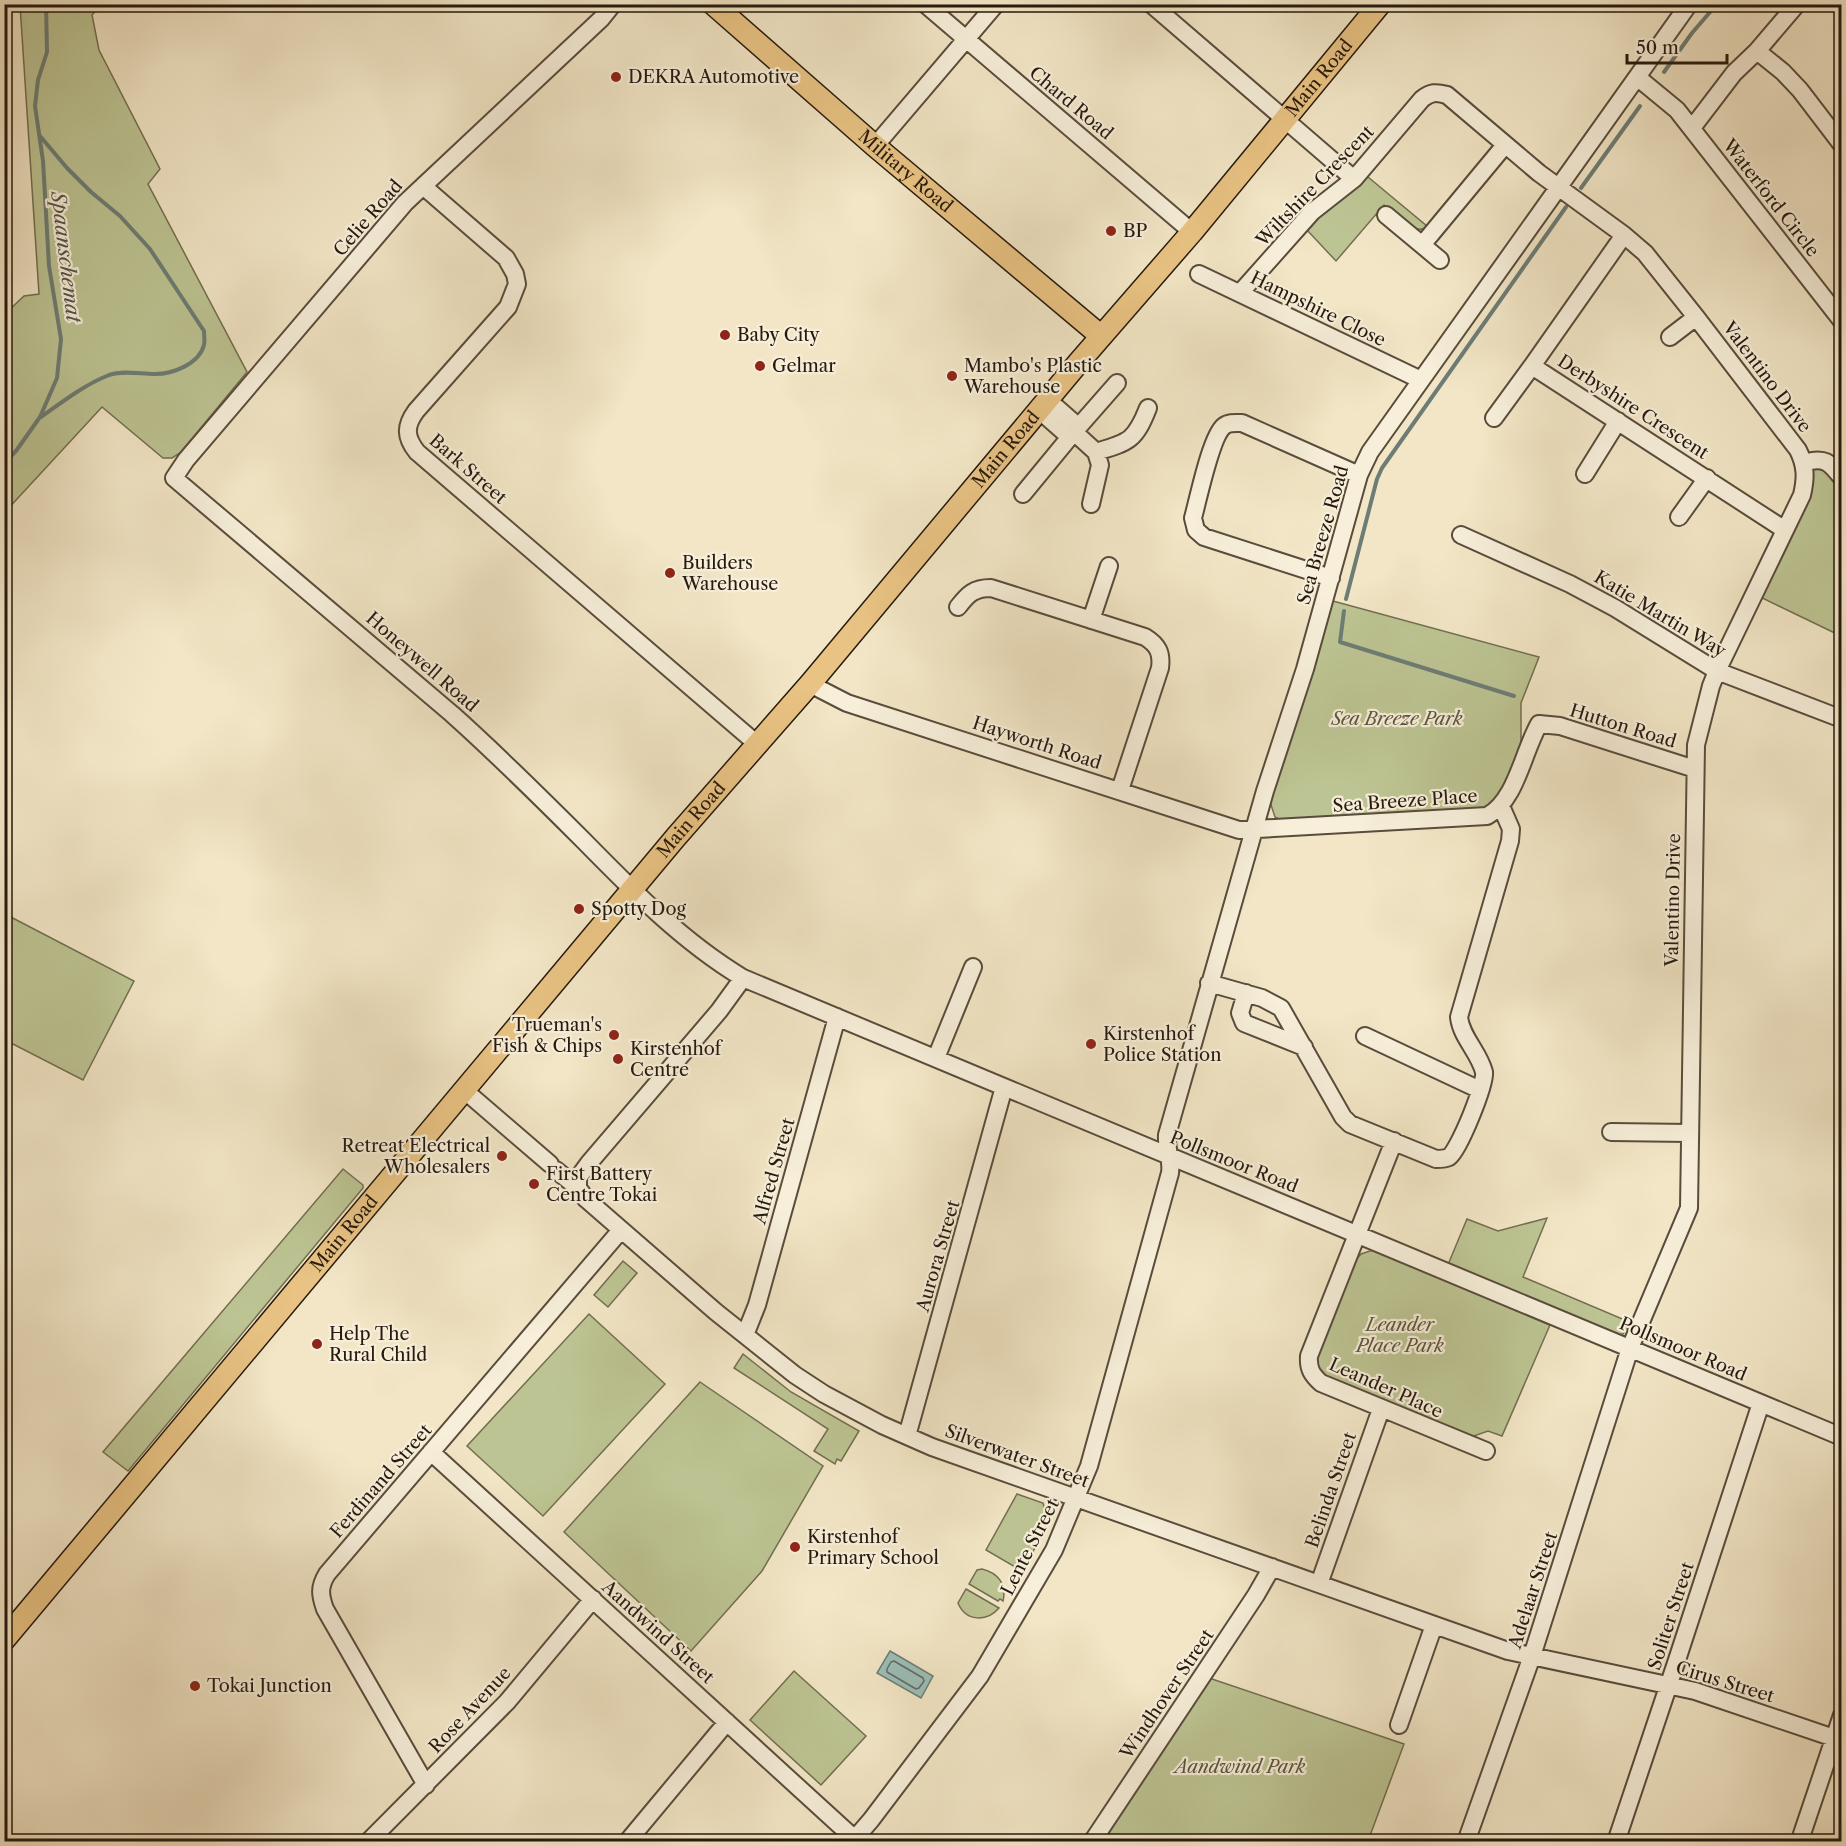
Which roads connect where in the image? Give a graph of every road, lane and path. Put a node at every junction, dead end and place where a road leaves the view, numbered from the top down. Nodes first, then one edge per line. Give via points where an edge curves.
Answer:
1 (613, 4) edge
2 (712, 4) edge
3 (925, 4) edge
4 (996, 4) edge
5 (1151, 4) edge
6 (1689, 4) edge
7 (1797, 4) edge
8 (1379, 5) edge
9 (967, 40) junction
10 (1757, 51) junction
11 (1637, 77) junction
12 (1285, 118) junction
13 (1692, 128) junction
14 (1842, 145) edge
15 (875, 146) junction
16 (1505, 146) junction
17 (1354, 179) junction
18 (423, 186) junction
19 (1559, 187) junction
20 (1386, 215) dead end
21 (1192, 232) junction
22 (1624, 235) junction
23 (1422, 245) junction
24 (1440, 260) dead end
25 (1199, 274) dead end
26 (1240, 294) junction
27 (1696, 316) junction
28 (1842, 321) edge
29 (1101, 336) junction
30 (1670, 338) dead end
31 (1532, 366) junction
32 (1421, 380) junction
33 (1117, 384) dead end
34 (1043, 405) junction
35 (1148, 408) dead end
36 (1494, 418) dead end
37 (1618, 421) junction
38 (1074, 432) junction
39 (1096, 452) junction
40 (1804, 464) junction
41 (1585, 474) dead end
42 (1359, 475) junction
43 (174, 478) joint
44 (1707, 478) junction
45 (1842, 478) edge
46 (1023, 494) dead end
47 (1091, 504) dead end
48 (1679, 517) dead end
49 (1785, 530) junction
50 (1461, 535) dead end
51 (1109, 566) dead end
52 (1330, 578) junction
53 (958, 607) dead end
54 (1091, 620) junction
55 (1717, 671) junction
56 (810, 684) junction
57 (1842, 719) edge
58 (1539, 724) joint
59 (757, 744) junction
60 (1695, 769) junction
61 (1120, 790) junction
62 (1501, 806) junction
63 (1254, 830) junction
64 (632, 890) junction
65 (974, 967) dead end
66 (744, 978) junction
67 (1209, 983) junction
68 (1246, 993) junction
69 (837, 1017) junction
70 (1365, 1036) dead end
71 (1304, 1047) junction
72 (936, 1059) junction
73 (1004, 1087) junction
74 (464, 1090) junction
75 (1480, 1090) junction
76 (1611, 1132) dead end
77 (1690, 1132) junction
78 (1394, 1141) junction
79 (1170, 1157) junction
80 (578, 1188) junction
81 (621, 1230) junction
82 (1357, 1234) junction
83 (745, 1335) junction
84 (1630, 1348) junction
85 (1761, 1403) junction
86 (1381, 1409) junction
87 (907, 1436) junction
88 (1842, 1437) edge
89 (1486, 1451) dead end
90 (431, 1452) junction
91 (1076, 1499) junction
92 (1272, 1567) junction
93 (56, 1578) junction
94 (1319, 1584) junction
95 (593, 1599) junction
96 (1434, 1625) junction
97 (4, 1640) edge
98 (4, 1656) edge
99 (1532, 1656) junction
100 (1669, 1684) junction
101 (1842, 1715) edge
102 (727, 1722) junction
103 (1399, 1725) dead end
104 (1834, 1738) junction
105 (426, 1785) junction
106 (855, 1841) edge
107 (368, 1842) edge
108 (627, 1842) edge
109 (1092, 1842) edge
110 (1466, 1842) edge
111 (1616, 1842) edge
112 (1802, 1842) edge

1 - 18 street, Celie Road via 601,20
2 - 15 main road, Military Road
3 - 9 street, Chard Road
4 - 9 street
5 - 12 street
6 - 11 street, Sea Breeze Road
7 - 10 street
8 - 12 main road, Main Road
9 - 15 street
9 - 21 street, Chard Road
10 - 13 street via 1734,73
10 - 14 street via 1800,90
11 - 13 street, Waterford Circle
11 - 19 street, Sea Breeze Road
12 - 17 street
12 - 21 main road, Main Road
13 - 28 street, Waterford Circle
15 - 29 main road, Military Road
16 - 17 street, Wiltshire Crescent via 1447,95 1429,94
16 - 19 street, Wiltshire Crescent
16 - 23 street
17 - 26 street, Wiltshire Crescent via 1312,212
18 - 43 street, Celie Road
18 - 59 street, Bark Street via 506,258 518,285 508,307 416,411 407,431 410,443
19 - 22 street, Valentino Drive
19 - 32 street, Sea Breeze Road
20 - 23 street
21 - 29 main road, Main Road
22 - 27 street, Valentino Drive via 1645,253
22 - 31 street, Derbyshire Crescent
23 - 24 street
25 - 26 street, Hampshire Close
26 - 32 street, Hampshire Close
27 - 30 street, Valentino Drive
27 - 40 street, Valentino Drive via 1798,450
29 - 34 main road, Main Road
31 - 36 street
31 - 37 street, Derbyshire Crescent
32 - 42 street, Sea Breeze Road via 1370,452
33 - 38 street
34 - 38 street via 1072,423
34 - 56 main road, Main Road
35 - 39 street via 1141,426 1125,444
37 - 41 street
37 - 44 street, Derbyshire Crescent
38 - 39 street
38 - 46 street
39 - 47 street via 1100,465
40 - 45 street via 1822,460
40 - 49 street, Valentino Drive via 1806,480 1802,495
42 - 52 street, Sea Breeze Road
42 - 52 street via 1242,423 1226,424 1216,438 1192,518 1199,534 1210,540
43 - 64 street, Honeywell Road via 467,727
44 - 48 street
44 - 49 street, Derbyshire Crescent
49 - 55 street, Valentino Drive
50 - 55 street, Katie Martin Way via 1570,584
51 - 54 street
52 - 63 street, Sea Breeze Road
53 - 54 street via 970,592 991,588
54 - 61 street via 1148,639 1162,658
55 - 57 street, Katie Martin Way
55 - 60 street, Valentino Drive via 1696,746
56 - 59 main road, Main Road
56 - 61 street, Hayworth Road via 848,703
58 - 60 street, Hutton Road via 1560,726
58 - 62 street, Sea Breeze Place
59 - 64 main road, Main Road
60 - 77 street, Valentino Drive
61 - 63 street, Hayworth Road via 1239,830
62 - 63 street, Sea Breeze Place via 1487,816 1477,817
62 - 75 street via 1511,829 1510,841 1459,1017 1484,1071
63 - 67 street, Sea Breeze Road
64 - 66 street, Pollsmoor Road via 700,950
64 - 74 main road, Main Road
65 - 72 street
66 - 69 street, Pollsmoor Road
66 - 80 street via 589,1163 578,1178
67 - 68 street
67 - 79 street, Sea Breeze Road via 1167,1135
68 - 71 street via 1281,1008
68 - 71 street via 1240,1013 1244,1023
69 - 72 street, Pollsmoor Road
69 - 83 street, Alfred Street via 757,1305
70 - 75 street
71 - 78 street via 1346,1121
72 - 73 street, Pollsmoor Road
73 - 79 street, Pollsmoor Road
73 - 87 street, Aurora Street
74 - 80 street, Silverwater Street
74 - 93 main road, Main Road
75 - 78 street via 1459,1144 1450,1156 1436,1159
76 - 77 street
77 - 84 street, Valentino Drive via 1689,1208
78 - 82 street
79 - 82 street, Pollsmoor Road
79 - 91 street, Lente Street via 1170,1173 1152,1240 1101,1425
80 - 81 street, Silverwater Street
81 - 83 street, Silverwater Street
81 - 90 street, Ferdinand Street
82 - 84 street, Pollsmoor Road
82 - 86 street, Leander Place via 1308,1363 1321,1383
83 - 87 street, Silverwater Street via 824,1394
84 - 85 street, Pollsmoor Road
84 - 99 street, Adelaar Street
85 - 88 street, Pollsmoor Road
85 - 100 street, Soliter Street
86 - 89 street, Leander Place
86 - 94 street, Belinda Street
87 - 91 street, Silverwater Street
90 - 95 street, Aandwind Street
90 - 105 street, Ferdinand Street via 327,1574 320,1596
91 - 92 street, Silverwater Street
91 - 106 street, Lente Street via 1054,1550 992,1657
92 - 94 street, Silverwater Street
92 - 109 street, Windhover Street
93 - 97 main road, Main Road
93 - 98 main road via 44,1609
94 - 96 street, Silverwater Street
95 - 102 street, Aandwind Street
95 - 105 street, Rose Avenue via 507,1702
96 - 99 street, Silverwater Street
96 - 103 street
99 - 100 street, Cirus Street
99 - 110 street, Adelaar Street
100 - 104 street, Cirus Street
100 - 111 street, Soliter Street
101 - 104 street
102 - 106 street, Aandwind Street
102 - 108 street
104 - 112 street
105 - 107 street, Rose Avenue

